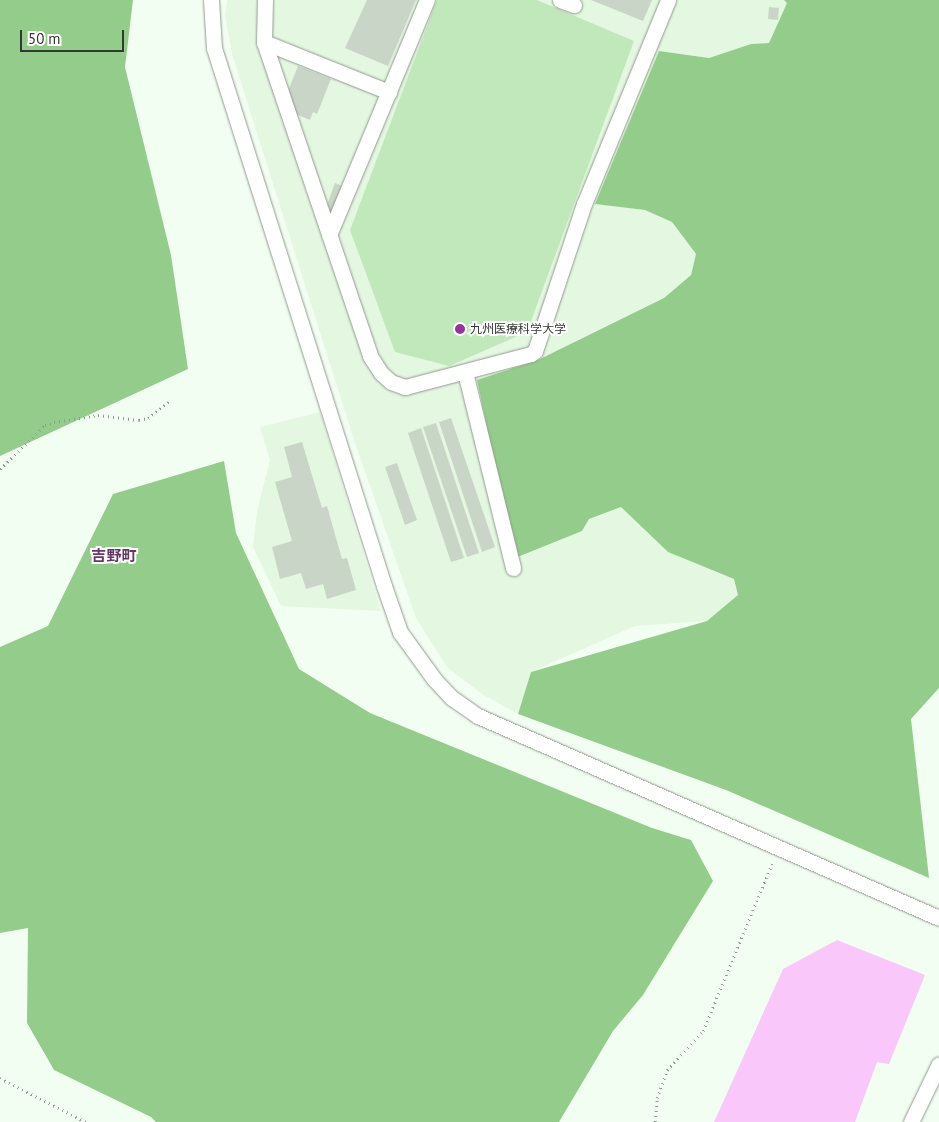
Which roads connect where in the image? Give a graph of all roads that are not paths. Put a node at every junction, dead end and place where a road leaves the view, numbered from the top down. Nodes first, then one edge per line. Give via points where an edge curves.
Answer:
1 (211, 0) edge
2 (265, 0) edge
3 (427, 0) edge
4 (668, 0) edge
5 (264, 42) junction
6 (389, 92) junction
7 (330, 235) junction
8 (466, 372) junction
9 (513, 568) dead end
10 (939, 918) edge
11 (939, 1064) edge
12 (912, 1122) edge

1 - 10 street via 214,48 400,632 434,680 452,698 478,716
2 - 5 street
3 - 6 street
4 - 8 street via 584,204 535,351
5 - 6 street
5 - 7 street
6 - 7 street
7 - 8 street via 370,356 381,373 391,382 405,387
8 - 9 street
11 - 12 street

